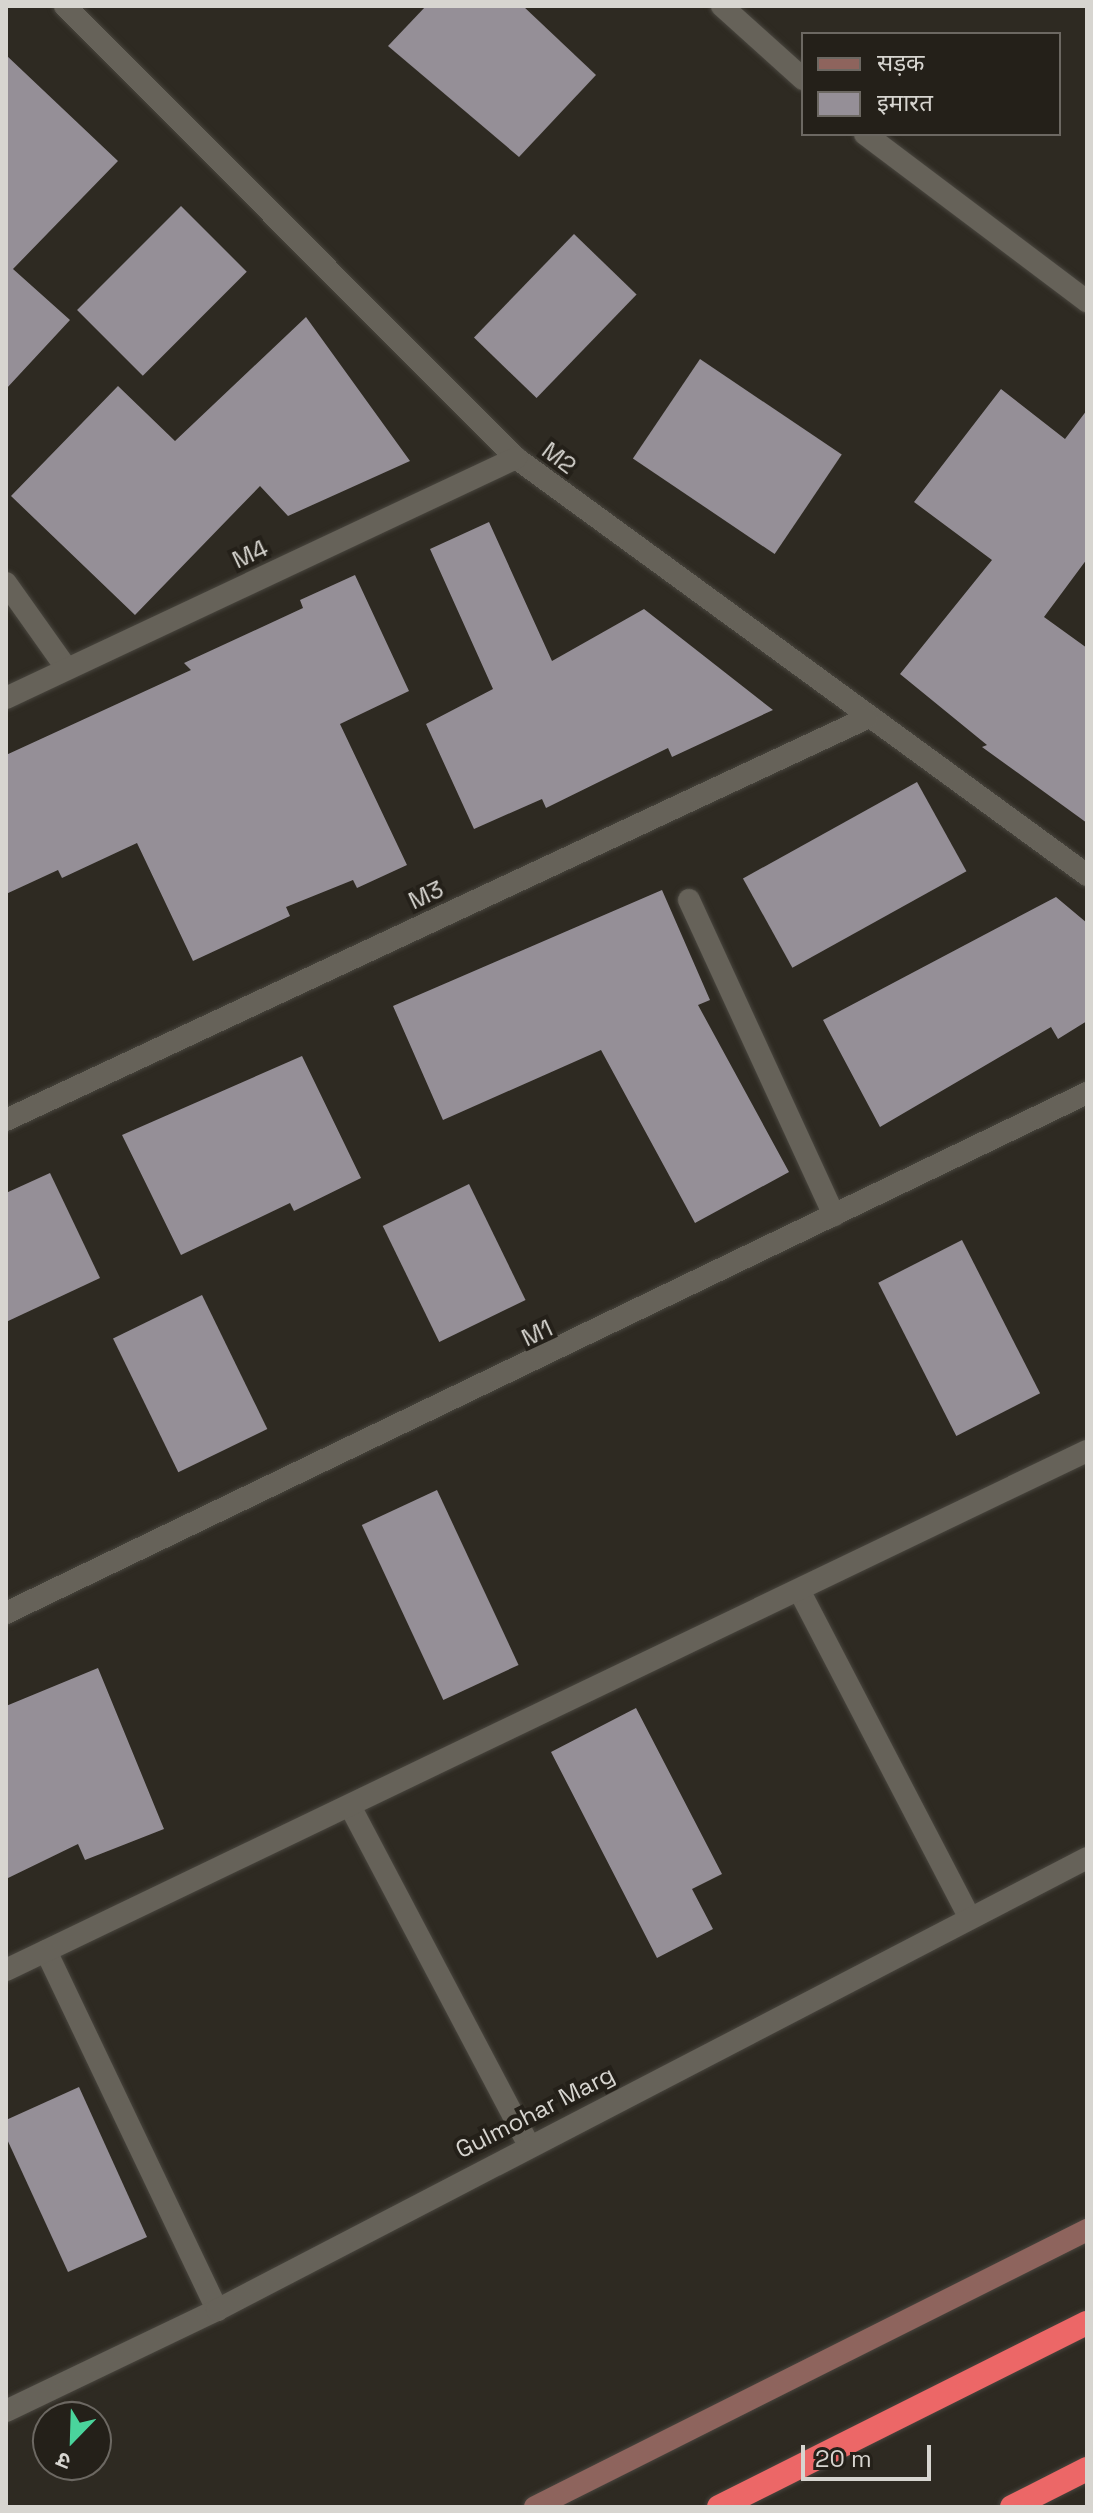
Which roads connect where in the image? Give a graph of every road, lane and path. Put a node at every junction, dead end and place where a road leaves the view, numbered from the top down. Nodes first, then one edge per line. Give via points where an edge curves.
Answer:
1 (65, 6) edge
2 (722, 6) edge
3 (801, 77) edge
4 (868, 136) edge
5 (1087, 301) edge
6 (516, 458) junction
7 (6, 583) edge
8 (67, 669) junction
9 (6, 698) edge
10 (867, 718) junction
11 (1087, 875) edge
12 (689, 900) dead end
13 (1087, 1093) edge
14 (6, 1120) edge
15 (834, 1215) junction
16 (1087, 1451) edge
17 (799, 1590) junction
18 (6, 1613) edge
19 (350, 1806) junction
20 (1087, 1858) edge
21 (970, 1918) junction
22 (46, 1951) junction
23 (6, 1970) edge
24 (528, 2144) junction
25 (1087, 2230) edge
26 (217, 2310) junction
27 (1087, 2323) edge
28 (6, 2411) edge
29 (1087, 2469) edge
30 (535, 2507) edge
31 (719, 2507) edge
32 (1012, 2507) edge

1 - 6 street, M2
2 - 3 street
4 - 5 street
6 - 8 street, M4
6 - 10 street, M2
7 - 8 street
8 - 9 street, M4
10 - 11 street, M2
10 - 14 street, M3
12 - 15 street
13 - 15 street, M1
15 - 18 street, M1
16 - 17 street
17 - 19 street
17 - 21 street
19 - 22 street
19 - 24 street
20 - 21 street, Gulmohar Marg
21 - 24 street, Gulmohar Marg
22 - 23 street
22 - 26 street
24 - 26 street, Gulmohar Marg
25 - 30 main road
26 - 28 street, Gulmohar Marg
27 - 31 highway
29 - 32 highway

